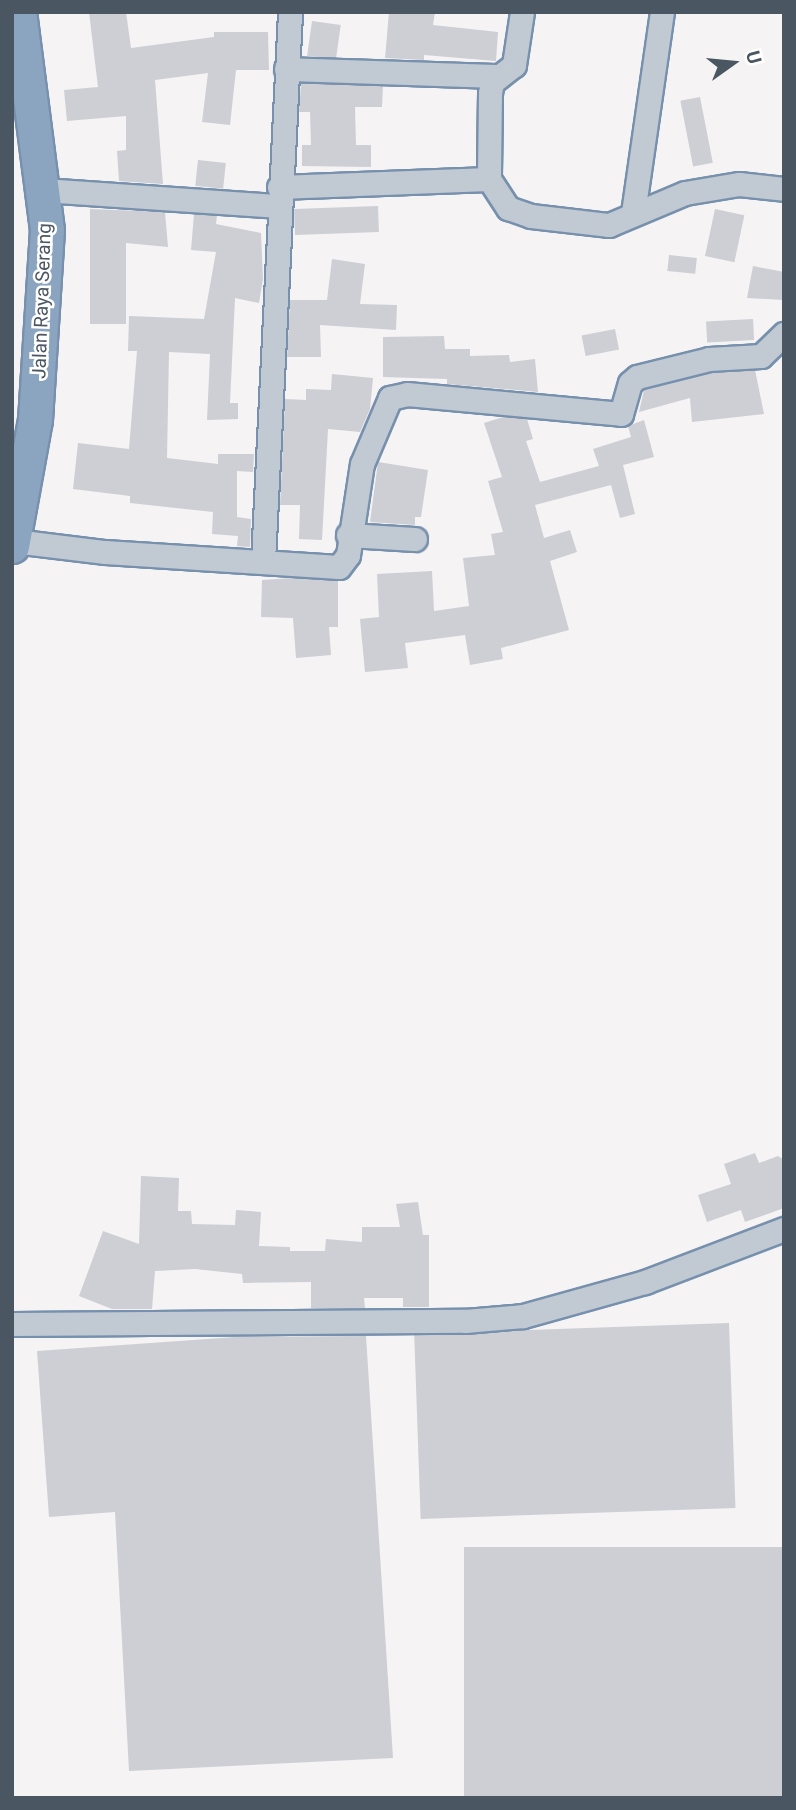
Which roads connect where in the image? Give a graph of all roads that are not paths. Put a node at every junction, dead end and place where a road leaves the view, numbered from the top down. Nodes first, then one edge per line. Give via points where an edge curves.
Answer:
1 (19, 12) edge
2 (290, 12) edge
3 (522, 12) edge
4 (662, 12) edge
5 (286, 69) junction
6 (499, 76) junction
7 (489, 179) junction
8 (784, 189) edge
9 (43, 190) junction
10 (279, 196) junction
11 (633, 213) junction
12 (784, 334) edge
13 (348, 535) junction
14 (415, 540) dead end
15 (13, 543) edge
16 (262, 561) junction
17 (784, 1229) edge
18 (12, 1324) edge

1 - 9 highway, Jalan Raya Serang
2 - 5 street
3 - 6 street via 514,65
4 - 11 street
5 - 6 street
5 - 10 street
6 - 7 street via 490,93
7 - 10 street
7 - 11 street via 501,202 531,216 610,225
8 - 11 street via 740,184 685,193
9 - 10 street
9 - 15 highway, Jalan Raya Serang via 45,310 35,420
10 - 16 street
12 - 13 street via 761,356 709,359 637,377 630,383 621,414 407,394 390,398 362,464
13 - 14 street
13 - 16 street via 348,555 339,567
15 - 16 street
17 - 18 street via 645,1282 523,1316 465,1321

